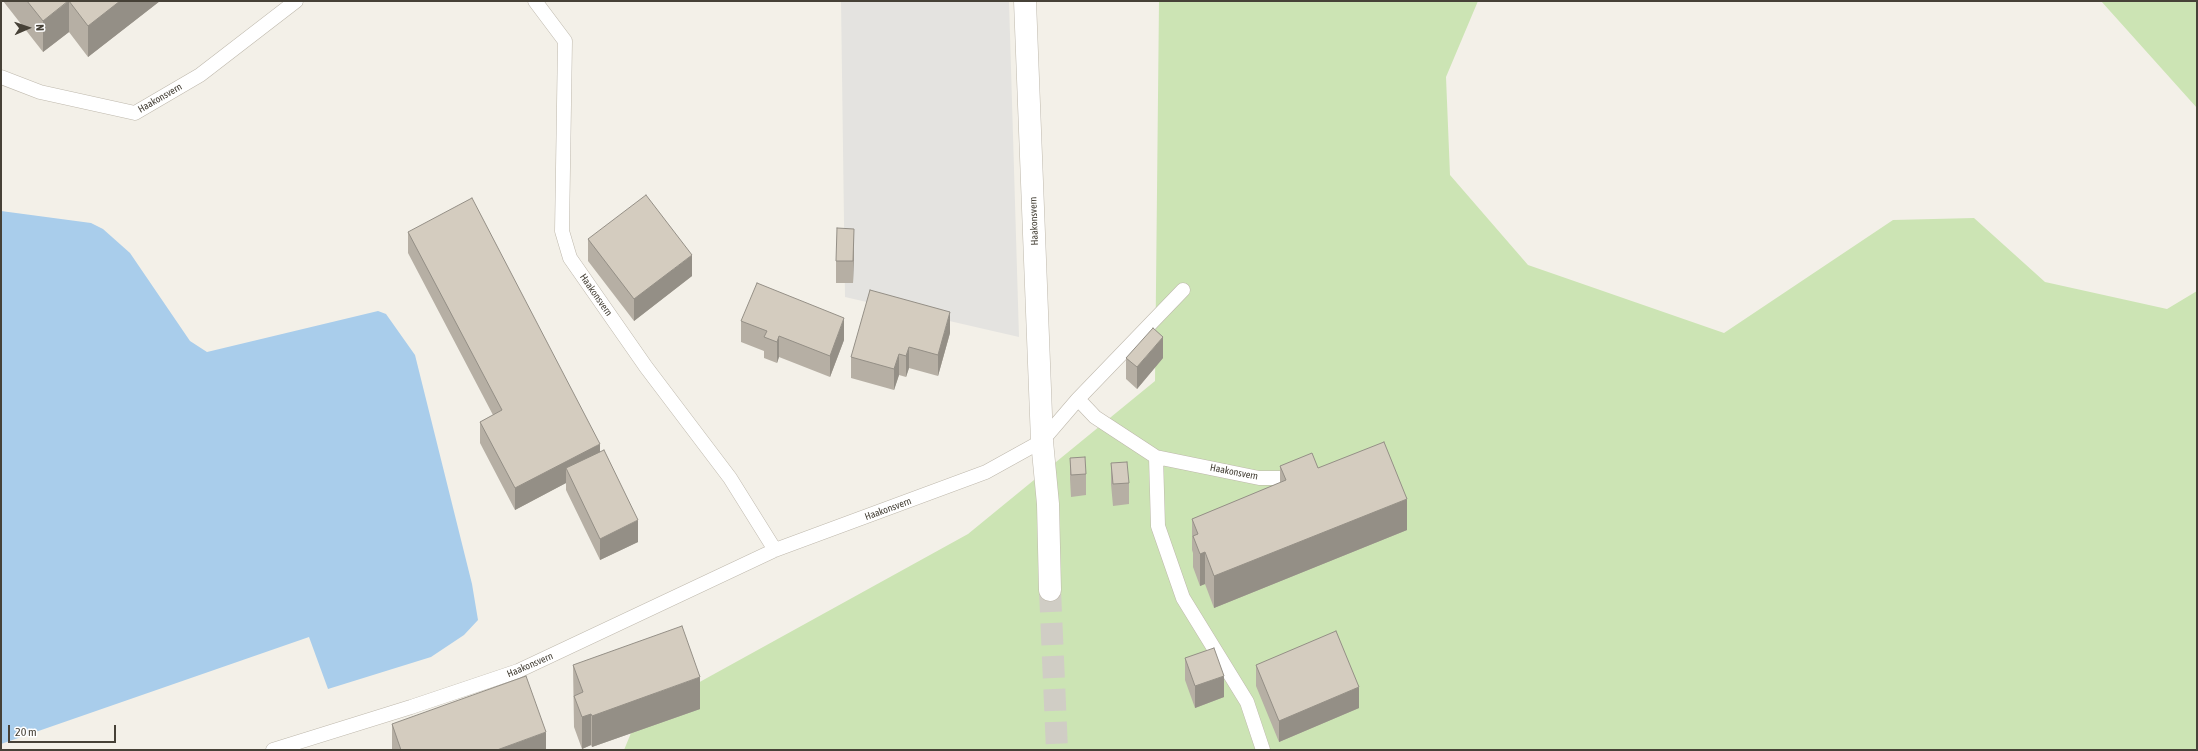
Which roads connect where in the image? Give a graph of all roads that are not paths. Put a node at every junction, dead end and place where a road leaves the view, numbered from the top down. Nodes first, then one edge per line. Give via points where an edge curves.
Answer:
1 (296, 1) edge
2 (535, 1) edge
3 (1025, 1) edge
4 (1, 77) edge
5 (1183, 290) dead end
6 (1078, 399) junction
7 (1042, 442) junction
8 (1156, 457) junction
9 (1314, 478) edge
10 (775, 550) junction
11 (1050, 590) tunnel mouth
12 (273, 750) edge
13 (1263, 750) edge

1 - 4 lane, Haakonsvern via 200,75 135,113 40,92
2 - 10 lane, Haakonsvern via 565,41 562,231 570,258 646,367 730,478
3 - 7 street, Haakonsvern
5 - 6 lane, Haakonsvern
6 - 7 lane, Haakonsvern
6 - 8 lane, Haakonsvern via 1095,417
7 - 10 lane, Haakonsvern via 986,472
7 - 11 street, Haakonsvern via 1048,504
8 - 9 lane, Haakonsvern via 1259,478
8 - 13 lane via 1158,526 1183,598 1247,702
10 - 12 lane, Haakonsvern via 518,671

